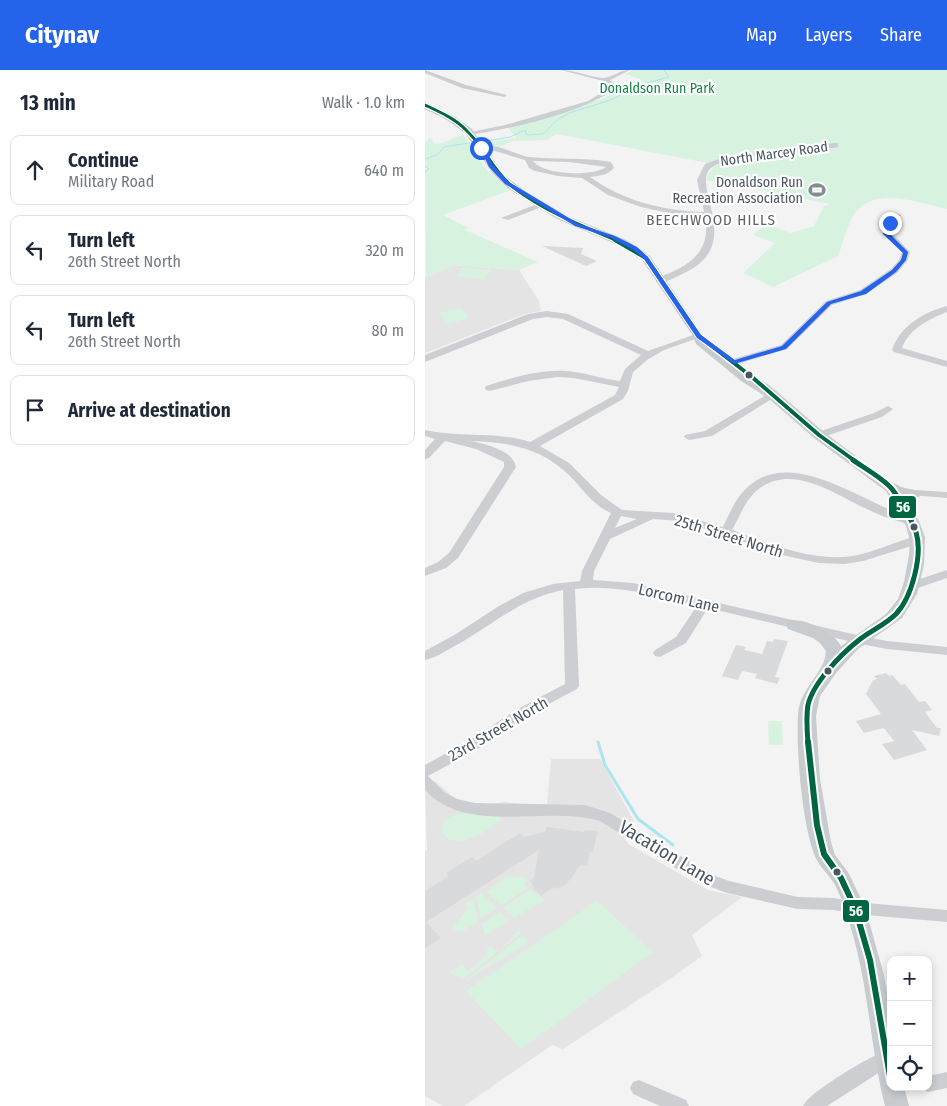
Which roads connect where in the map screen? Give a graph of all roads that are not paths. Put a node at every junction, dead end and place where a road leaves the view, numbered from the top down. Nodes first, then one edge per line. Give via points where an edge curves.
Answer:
1 (564, 70) edge
2 (627, 70) edge
3 (425, 71) edge
4 (605, 80) junction
5 (504, 95) dead end
6 (425, 105) edge
7 (470, 133) junction
8 (835, 145) dead end
9 (481, 148) junction
10 (528, 159) junction
11 (585, 177) junction
12 (543, 205) junction
13 (897, 215) dead end
14 (709, 216) junction
15 (505, 218) dead end
16 (659, 280) junction
17 (947, 309) edge
18 (699, 336) junction
19 (649, 355) junction
20 (425, 359) edge
21 (731, 363) junction
22 (947, 364) edge
23 (624, 385) junction
24 (490, 388) dead end
25 (771, 394) junction
26 (888, 408) dead end
27 (425, 433) edge
28 (819, 435) junction
29 (689, 437) dead end
30 (442, 438) junction
31 (532, 446) junction
32 (425, 456) edge
33 (905, 489) junction
34 (947, 491) edge
35 (947, 496) edge
36 (617, 512) junction
37 (908, 516) junction
38 (652, 517) junction
39 (726, 532) junction
40 (606, 536) junction
41 (917, 540) junction
42 (425, 572) edge
43 (947, 574) edge
44 (586, 583) junction
45 (569, 585) junction
46 (912, 586) junction
47 (704, 604) junction
48 (794, 625) junction
49 (859, 640) junction
50 (947, 651) edge
51 (660, 654) dead end
52 (425, 656) edge
53 (828, 671) junction
54 (425, 772) edge
55 (425, 781) edge
56 (855, 908) junction
57 (947, 916) edge
58 (885, 1058) junction
59 (887, 1066) edge
60 (947, 1080) edge
61 (932, 1083) edge
62 (639, 1088) dead end
63 (893, 1091) edge
64 (679, 1106) edge
65 (812, 1106) edge
66 (897, 1106) edge

1 - 4 street
2 - 4 street
3 - 5 street via 464,87
4 - 7 street via 612,84 611,90 590,102 506,127
6 - 7 main road
7 - 9 main road
8 - 14 street, North Marcey Road via 727,158 708,166 702,176 702,186
9 - 10 street via 496,148
9 - 12 main road via 491,166 507,183
10 - 11 street via 536,168
10 - 11 street via 594,162 608,164 610,168 604,174
11 - 14 street via 635,204
12 - 15 street
12 - 16 main road via 577,225 635,248 646,258
13 - 21 street via 886,230 888,236 906,252 894,271 863,292 829,303 784,347
14 - 16 street, North Marcey Road via 712,234 703,256 679,272
16 - 18 main road
17 - 22 street via 910,330 899,342 897,350
18 - 19 street
18 - 21 main road via 700,342
19 - 20 street via 565,316 547,314 531,316
19 - 23 street via 630,370
21 - 25 main road
23 - 24 street via 549,374
23 - 31 street via 623,392 614,400
25 - 28 main road
25 - 29 street via 712,432
26 - 28 street via 878,416
27 - 30 street
28 - 33 main road via 870,474
30 - 31 street via 497,439
30 - 32 street
30 - 42 street via 504,456 510,467 454,555 442,565
31 - 36 street via 564,464
33 - 34 street
33 - 35 street
33 - 37 main road
36 - 38 street, 25th Street North
36 - 40 street
37 - 39 street via 898,519 883,514 817,480 786,475 754,487
37 - 41 main road
38 - 39 street, 25th Street North via 681,518
38 - 40 street
39 - 41 street, 25th Street North via 784,553 818,560 864,557
40 - 44 street via 588,571
41 - 46 main road
43 - 46 street
44 - 45 street, Lorcom Lane
44 - 47 street, Lorcom Lane via 633,587
45 - 52 street, Lorcom Lane via 541,591 515,602
45 - 54 street, 23rd Street North via 572,686
46 - 49 main road via 896,614
47 - 48 street, Lorcom Lane
47 - 51 street via 681,640
48 - 49 street, Lorcom Lane
48 - 53 main road via 832,643 836,657
49 - 50 street, Lorcom Lane
49 - 53 main road
53 - 56 main road via 808,704 807,732 817,825 824,854 841,878
55 - 56 street, Vacation Lane via 439,796 453,804 475,809 509,812 555,809 605,817 716,883 798,903
56 - 57 street, Vacation Lane
56 - 58 main road via 870,960
58 - 59 main road
58 - 65 street
60 - 61 street
62 - 64 street
63 - 66 main road

